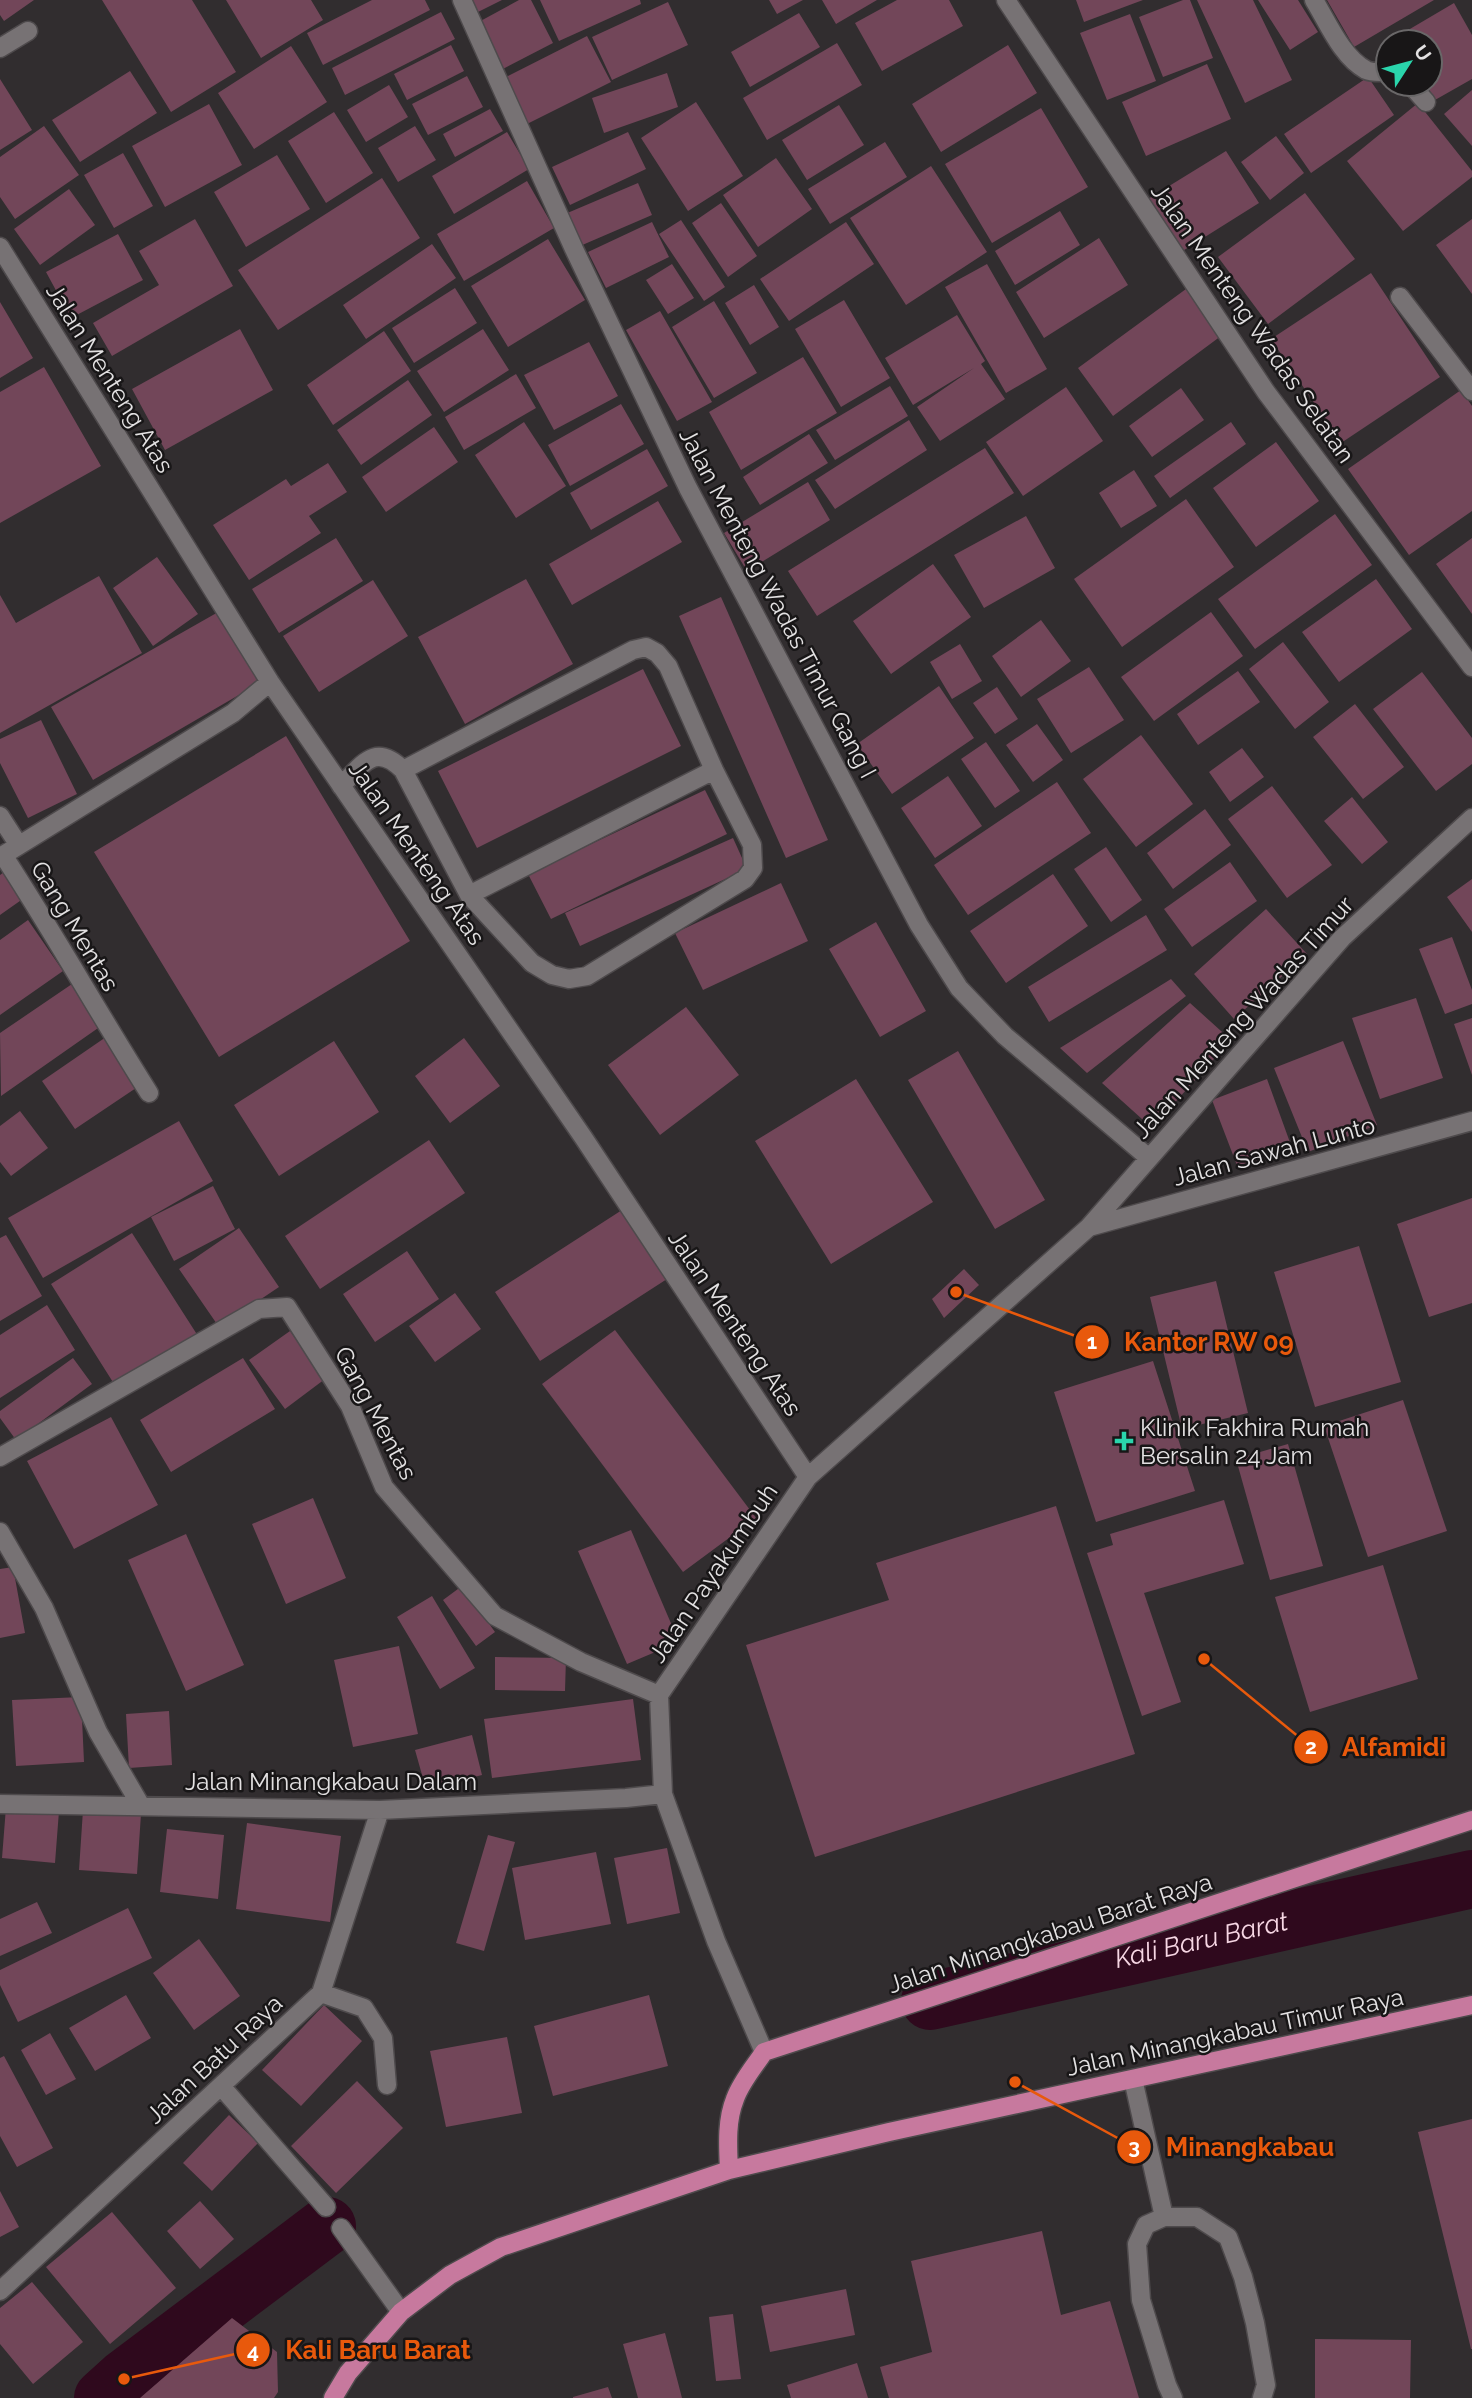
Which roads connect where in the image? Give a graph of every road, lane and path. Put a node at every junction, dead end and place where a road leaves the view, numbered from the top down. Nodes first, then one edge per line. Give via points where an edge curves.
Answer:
1 (462, 0) edge
2 (1006, 0) edge
3 (1314, 0) edge
4 (28, 31) dead end
5 (0, 48) edge
6 (1374, 72) edge
7 (1422, 98) edge
8 (1426, 102) dead end
9 (0, 247) edge
10 (1400, 297) dead end
11 (1472, 391) edge
12 (1472, 667) edge
13 (270, 682) junction
14 (403, 770) junction
15 (714, 770) junction
16 (341, 786) junction
17 (0, 816) edge
18 (1472, 818) edge
19 (18, 844) junction
20 (1, 856) edge
21 (469, 895) junction
22 (149, 1093) dead end
23 (1472, 1121) edge
24 (1149, 1158) junction
25 (1089, 1227) junction
26 (0, 1457) edge
27 (808, 1477) junction
28 (0, 1532) edge
29 (659, 1695) junction
30 (663, 1794) junction
31 (0, 1804) edge
32 (141, 1806) junction
33 (380, 1810) junction
34 (1472, 1820) edge
35 (321, 1993) junction
36 (1472, 2005) edge
37 (764, 2052) junction
38 (1133, 2079) junction
39 (387, 2085) dead end
40 (220, 2087) junction
41 (729, 2170) junction
42 (326, 2207) dead end
43 (1164, 2217) junction
44 (341, 2228) dead end
45 (0, 2291) edge
46 (401, 2312) junction
47 (333, 2398) edge
48 (1173, 2398) edge
49 (1262, 2398) edge

1 - 24 street, Jalan Menteng Wadas Timur Gang I via 688,488 919,925 959,988 1005,1036
2 - 12 street, Jalan Menteng Wadas Selatan via 1266,392
3 - 6 street via 1346,51 1356,63
4 - 5 street
7 - 8 street
9 - 13 street, Jalan Menteng Atas
10 - 11 street
13 - 16 street, Jalan Menteng Atas
13 - 19 street via 233,713
14 - 15 street via 646,647 668,666
14 - 16 street via 383,755 372,758
14 - 21 street
15 - 21 street
15 - 21 street via 752,845 752,868 745,879 587,976 569,979 552,975 532,963
16 - 27 street, Jalan Menteng Atas via 583,1137
17 - 19 street
18 - 24 street, Jalan Menteng Wadas Timur via 1342,938
19 - 20 street
20 - 22 street, Gang Mentas via 53,932
23 - 25 street, Jalan Sawah Lunto
24 - 25 street, Jalan Menteng Wadas Timur
25 - 27 street, Jalan Payakumbuh
26 - 29 street, Gang Mentas via 260,1309 287,1307 350,1406 384,1487 495,1616 581,1662
27 - 29 street, Jalan Payakumbuh
28 - 32 street via 44,1608 98,1732
29 - 30 street, Jalan Payakumbuh
30 - 33 street, Jalan Minangkabau Dalam
30 - 37 street, Jalan Payakumbuh via 716,1941
31 - 32 street, Jalan Minangkabau Dalam
32 - 33 street, Jalan Minangkabau Dalam
33 - 35 street, Jalan Batu Raya
34 - 37 main road, Jalan Minangkabau Barat Raya
35 - 39 street via 364,2008 383,2038
35 - 40 street, Jalan Batu Raya
36 - 38 main road, Jalan Minangkabau Timur Raya
37 - 41 main road via 731,2111
38 - 41 main road, Jalan Minangkabau Timur Raya
38 - 43 street
40 - 42 street
40 - 45 street, Jalan Batu Raya
41 - 46 main road, Jalan Minangkabau Timur Raya via 501,2247 450,2275
43 - 48 street via 1146,2225 1137,2244 1141,2300
43 - 49 street via 1198,2217 1228,2237 1255,2323 1266,2385
44 - 46 street
46 - 47 main road, Jalan Minangkabau Timur Raya via 348,2373

